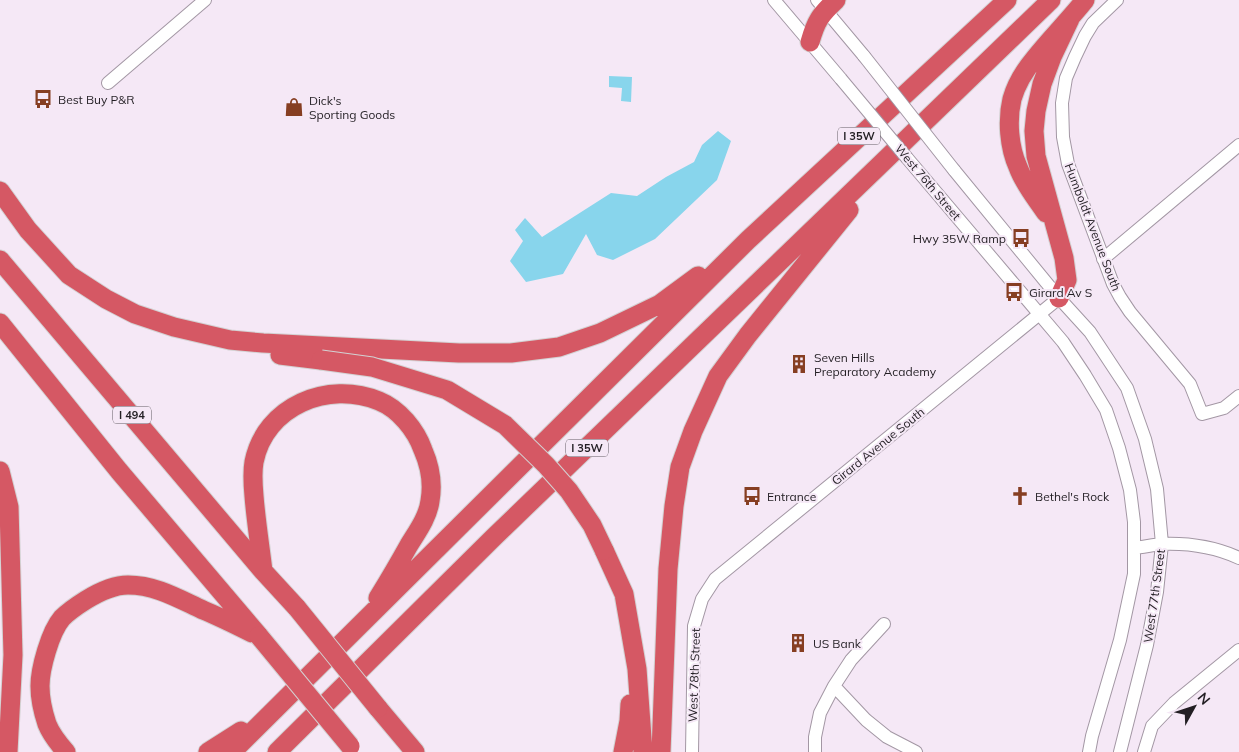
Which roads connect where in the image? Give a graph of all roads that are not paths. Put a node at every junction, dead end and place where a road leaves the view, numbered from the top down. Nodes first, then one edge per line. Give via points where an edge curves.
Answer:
1 (205, 0) edge
2 (774, 0) edge
3 (1007, 0) edge
4 (1051, 0) edge
5 (1085, 0) edge
6 (1117, 0) edge
7 (826, 3) edge
8 (1070, 18) junction
9 (810, 42) junction
10 (108, 83) dead end
11 (1239, 145) edge
12 (900, 147) junction
13 (0, 191) edge
14 (1054, 224) junction
15 (748, 240) junction
16 (0, 247) edge
17 (1103, 259) junction
18 (0, 260) edge
19 (31, 295) junction
20 (1059, 298) junction
21 (1038, 314) junction
22 (0, 323) edge
23 (230, 340) junction
24 (1063, 342) joint
25 (1239, 396) edge
26 (0, 471) edge
27 (1162, 544) junction
28 (1134, 548) junction
29 (605, 554) junction
30 (1239, 558) edge
31 (263, 571) junction
32 (702, 599) joint
33 (365, 620) junction
34 (884, 624) dead end
35 (259, 636) junction
36 (385, 645) junction
37 (1239, 650) edge
38 (834, 686) junction
39 (278, 707) junction
40 (352, 750) edge
41 (8, 752) edge
42 (66, 752) edge
43 (208, 752) edge
44 (232, 752) edge
45 (277, 752) edge
46 (294, 752) edge
47 (415, 752) edge
48 (623, 752) edge
49 (643, 752) edge
50 (661, 752) edge
51 (692, 752) edge
52 (815, 752) edge
53 (916, 752) edge
54 (1089, 752) edge
55 (1120, 752) edge
56 (1144, 752) edge

1 - 10 street
2 - 9 street, West 76th Street
3 - 15 highway, I 35W
4 - 12 highway, I 35W
5 - 8 highway
6 - 17 street, Humboldt Avenue South via 1085,36 1066,78 1062,103 1068,164
7 - 9 highway
7 - 20 street, bridge via 954,170
8 - 14 highway via 1042,84 1034,131 1036,156
8 - 14 highway via 1021,79 1012,99 1010,122 1017,166 1028,188
9 - 21 street, West 76th Street, bridge
11 - 17 street
12 - 36 highway, I 35W
12 - 50 highway via 728,362 718,376 693,431 680,467 674,506 668,569
13 - 23 highway via 28,230 69,274 106,299 134,314
14 - 20 highway via 1067,280
15 - 23 highway via 660,304 600,332 559,346 511,353 459,353
15 - 33 highway, I 35W
16 - 19 highway
17 - 25 street, Humboldt Avenue South via 1120,297 1190,384 1202,414 1224,408
18 - 19 highway, I 494
19 - 31 highway, I 494
20 - 21 street, Girard Avenue South
20 - 27 street, West 77th Street via 1090,332 1127,388 1145,439 1157,489
21 - 24 street, West 76th Street
21 - 32 street, Girard Avenue South via 715,579
22 - 35 highway via 119,471
23 - 29 highway, bridge via 243,352 372,367 447,390 505,425 546,465 592,525
24 - 28 street, West 77th Street via 1106,410 1130,490
26 - 41 highway via 9,507 13,654
27 - 28 street
27 - 30 street via 1196,545
27 - 55 street, West 77th Street via 1147,645
28 - 54 street, West 77th Street via 1134,574 1120,640
29 - 48 highway via 618,594 631,668 629,721
29 - 49 highway via 624,594 637,669
31 - 33 highway via 253,484 254,462 263,438 291,408 313,398 333,393 356,394 380,401 395,410 421,442 429,463 430,502 422,523
31 - 47 highway, I 494, bridge
32 - 51 street, West 78th Street via 694,626
33 - 39 highway, I 35W
34 - 38 street
35 - 40 highway, bridge
35 - 42 highway via 153,588 126,584 110,587 93,596 62,619 51,638 42,669 40,686 47,724
36 - 45 highway, I 35W
36 - 46 highway via 374,666
37 - 56 street via 1174,703 1152,726
38 - 52 street via 820,713
38 - 53 street via 887,737
39 - 43 highway
39 - 44 highway, I 35W

